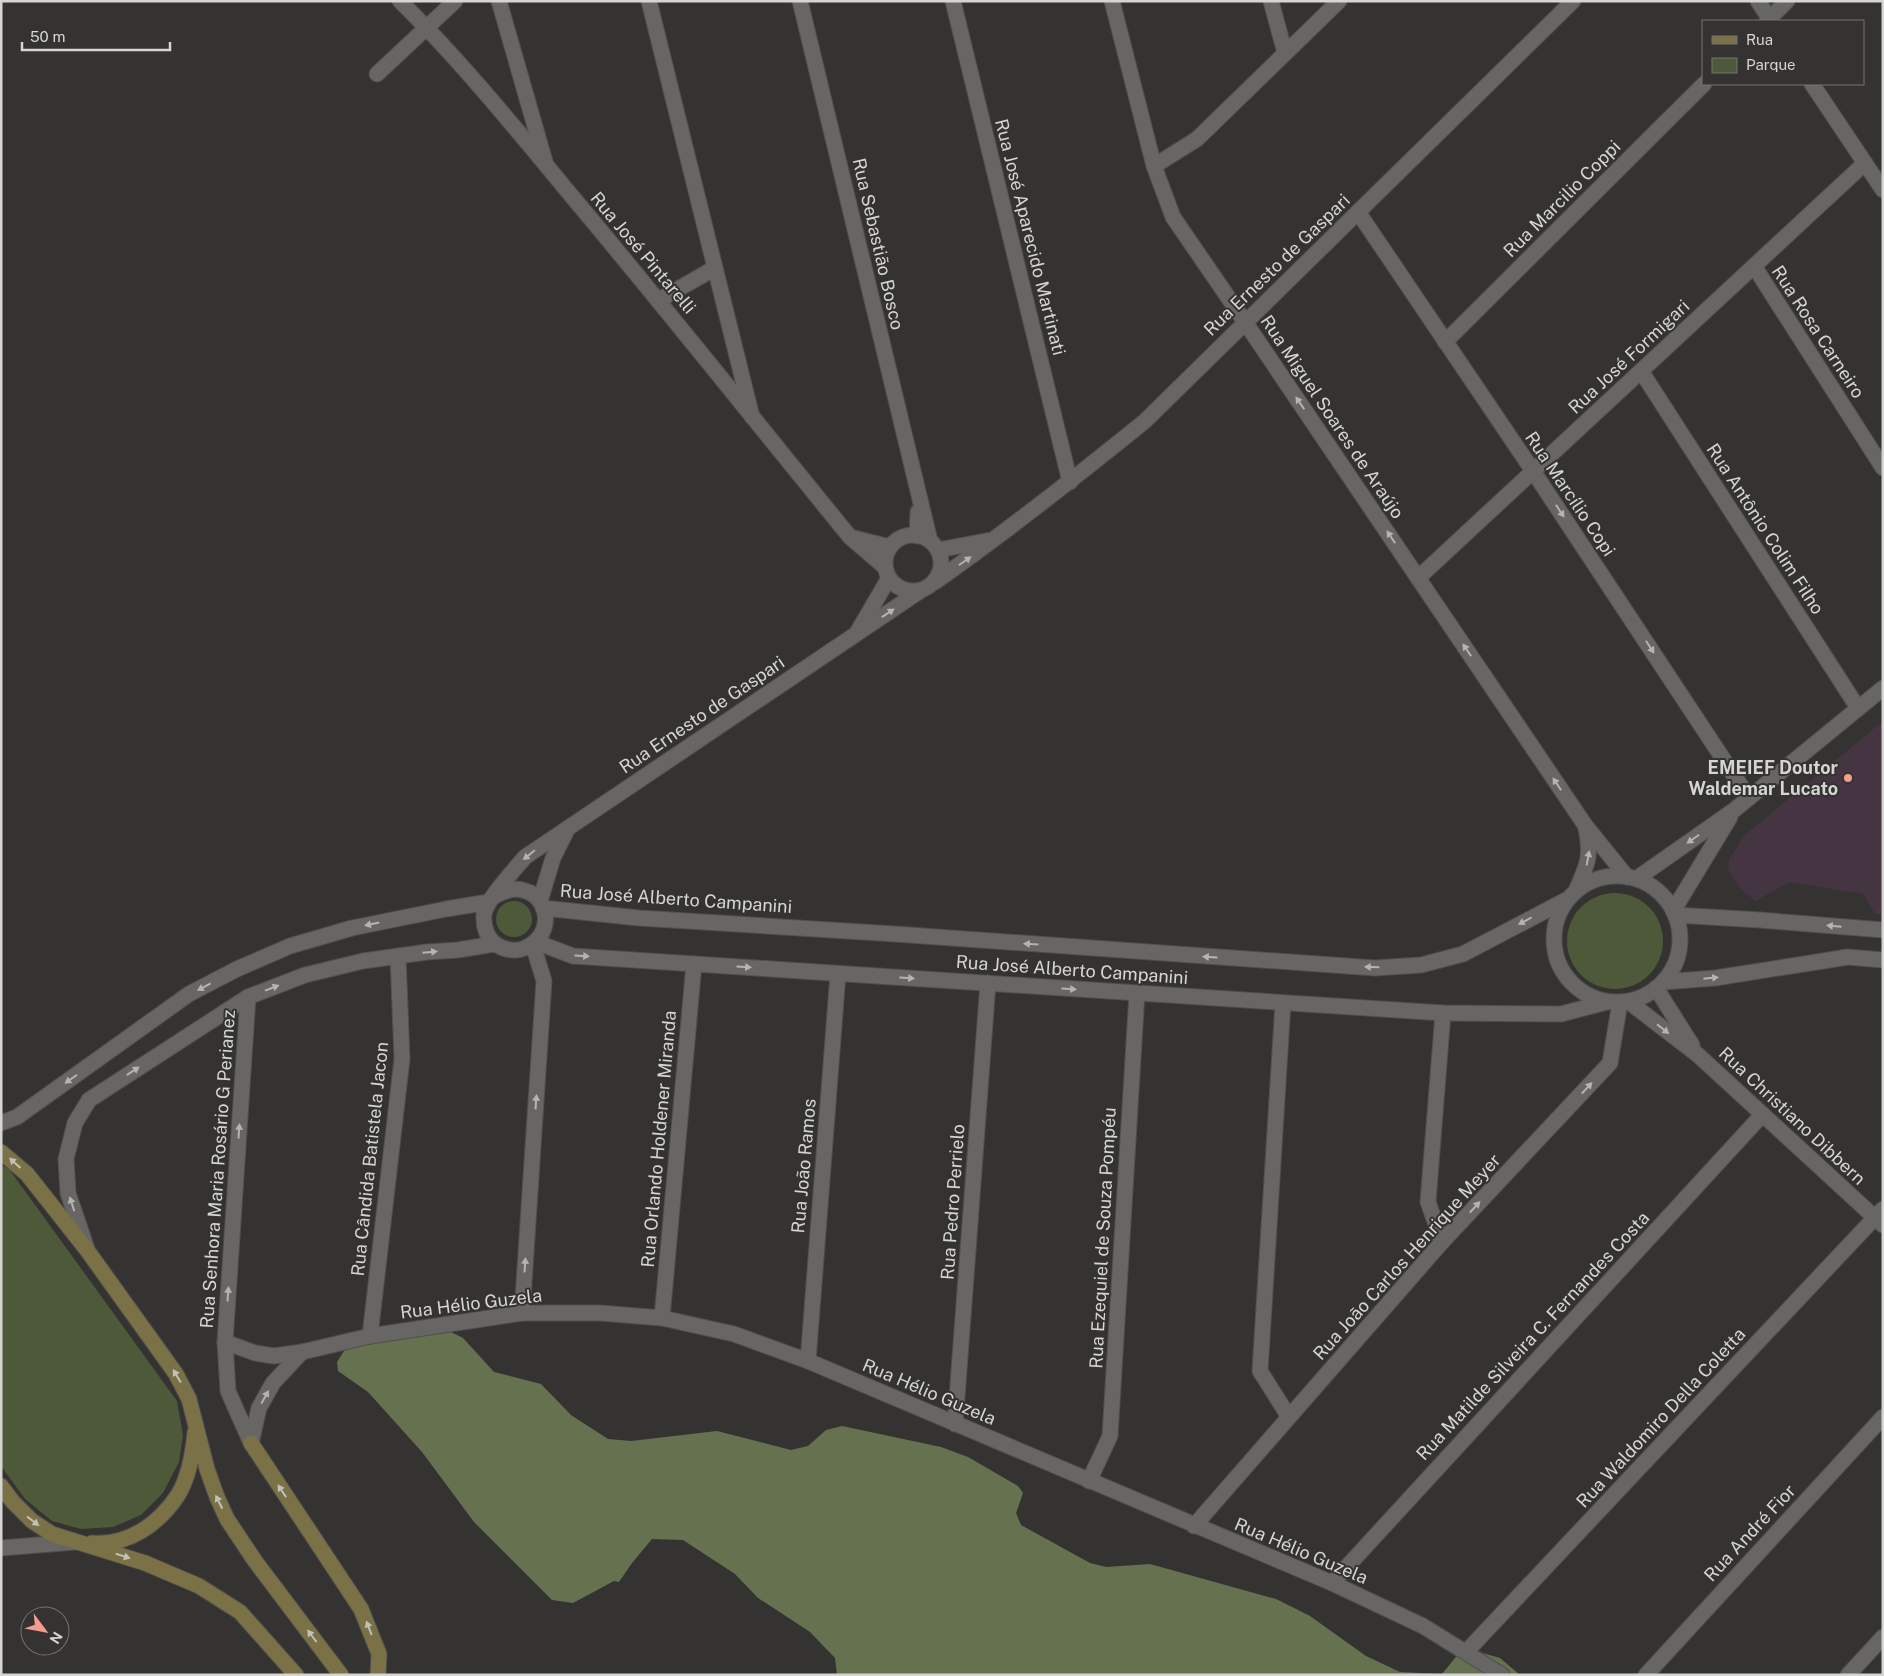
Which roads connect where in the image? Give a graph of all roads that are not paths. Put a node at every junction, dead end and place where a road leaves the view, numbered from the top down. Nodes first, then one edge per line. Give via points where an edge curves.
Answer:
1 (400, 1) edge
2 (455, 1) edge
3 (499, 1) edge
4 (649, 1) edge
5 (800, 1) edge
6 (953, 1) edge
7 (1112, 1) edge
8 (1271, 1) edge
9 (1339, 1) edge
10 (1573, 1) edge
11 (1758, 1) edge
12 (1787, 1) edge
13 (1768, 20) edge
14 (1770, 20) edge
15 (427, 27) junction
16 (1285, 53) junction
17 (377, 74) dead end
18 (1703, 85) edge
19 (1813, 85) edge
20 (1865, 163) junction
21 (546, 165) junction
22 (1154, 166) junction
23 (1883, 190) edge
24 (1358, 212) junction
25 (1754, 266) junction
26 (715, 268) junction
27 (659, 300) junction
28 (1245, 322) junction
29 (1445, 342) junction
30 (1641, 371) junction
31 (752, 417) junction
32 (1883, 468) edge
33 (1533, 471) junction
34 (1070, 482) junction
35 (850, 537) junction
36 (995, 540) junction
37 (929, 542) junction
38 (890, 547) junction
39 (887, 573) junction
40 (1418, 578) junction
41 (935, 582) junction
42 (920, 591) junction
43 (856, 635) junction
44 (1883, 688) edge
45 (1858, 708) junction
46 (1749, 798) junction
47 (1733, 811) junction
48 (1585, 825) junction
49 (569, 827) junction
50 (1631, 878) junction
51 (1572, 895) junction
52 (491, 900) junction
53 (542, 904) junction
54 (1674, 913) junction
55 (1883, 930) edge
56 (535, 943) junction
57 (494, 944) junction
58 (398, 956) junction
59 (1883, 960) edge
60 (694, 964) junction
61 (838, 974) junction
62 (988, 983) junction
63 (1659, 985) junction
64 (1137, 993) junction
65 (248, 998) junction
66 (1619, 1002) junction
67 (1283, 1003) junction
68 (1443, 1013) junction
69 (1698, 1055) junction
70 (1762, 1115) junction
71 (1, 1123) edge
72 (1, 1152) edge
73 (1880, 1218) edge
74 (1442, 1242) junction
75 (87, 1250) junction
76 (522, 1313) junction
77 (662, 1318) junction
78 (370, 1336) junction
79 (225, 1342) junction
80 (302, 1352) junction
81 (808, 1362) junction
82 (1289, 1417) junction
83 (1883, 1417) edge
84 (196, 1421) junction
85 (955, 1424) junction
86 (250, 1443) junction
87 (1089, 1481) junction
88 (1, 1486) edge
89 (1194, 1526) junction
90 (76, 1542) junction
91 (1, 1548) edge
92 (1332, 1584) junction
93 (1883, 1637) edge
94 (1466, 1652) junction
95 (296, 1675) edge
96 (341, 1675) edge
97 (378, 1675) edge
98 (1502, 1675) edge
99 (1646, 1675) edge
100 (1848, 1675) edge

1 - 15 street, Rua José Pintarelli
2 - 15 street
3 - 21 street
4 - 26 street
5 - 37 street, Rua Sebastião Bosco
6 - 34 street, Rua José Aparecido Martinati
7 - 22 street, Rua Miguel Soares de Araújo
8 - 16 street
9 - 16 street
10 - 24 street, Rua Ernesto de Gaspari
11 - 13 street
12 - 14 street
15 - 17 street
15 - 21 street, Rua José Pintarelli
16 - 22 street via 1197,139
18 - 29 street, Rua Marcilio Coppi
19 - 20 street
20 - 23 street
20 - 25 street, Rua José Formigari
21 - 27 street, Rua José Pintarelli
22 - 28 street, Rua Miguel Soares de Araújo via 1174,216
24 - 28 street, Rua Ernesto de Gaspari
24 - 29 street, Rua Marcílio Copi
25 - 30 street, Rua José Formigari
25 - 32 street, Rua Rosa Carneiro
26 - 27 street
26 - 31 street
27 - 31 street, Rua José Pintarelli
28 - 34 street, Rua Ernesto de Gaspari via 1145,421
40 -> 28 street, Rua Miguel Soares de Araújo
29 - 33 street, Rua Marcílio Copi
30 - 33 street, Rua José Formigari
30 - 45 street, Rua Antônio Colim Filho
31 - 35 street, Rua José Pintarelli
33 - 40 street, Rua José Formigari
33 -> 46 street, Rua Marcílio Copi
34 - 36 street, Rua Ernesto de Gaspari
35 - 38 street
35 - 39 street, Rua José Pintarelli
36 - 37 street, Rua Ernesto de Gaspari
41 -> 36 street, Rua Ernesto de Gaspari
37 - 38 street via 902,538
37 - 41 street via 942,566
38 - 39 street
39 - 42 street via 902,590
39 - 43 street, Rua Ernesto de Gaspari
48 -> 40 street, Rua Miguel Soares de Araújo
41 - 42 street
43 -> 42 street, Rua Ernesto de Gaspari
43 - 49 street, Rua Ernesto de Gaspari
44 - 45 street
45 - 46 street
46 - 47 street
47 -> 50 street
47 - 54 street
48 - 50 street, Rua Miguel Soares de Araújo
51 -> 48 street, Rua Miguel Soares de Araújo via 1588,863 1590,847
49 -> 52 street, Rua Ernesto de Gaspari via 525,856
49 - 53 street, Rua Ernesto de Gaspari via 553,858
50 - 51 street via 1610,876 1592,881
50 - 54 street via 1651,886 1664,897
51 -> 53 street, Rua José Alberto Campanini via 1463,954 1421,966 1375,968 639,918
51 - 66 street via 1557,918 1553,940 1558,962 1569,981 1586,994
52 - 53 street via 504,890 517,888 530,892
52 - 57 street via 484,913 483,924
52 -> 71 street via 352,928 290,946 237,969 189,994 17,1117
53 - 56 street via 546,920
55 -> 54 street
54 - 63 street via 1679,938 1675,962
56 - 57 street via 521,950 507,950
56 -> 60 street, Rua José Alberto Campanini via 573,956
76 -> 56 street via 544,981
58 -> 57 street
65 -> 58 street via 305,975
58 - 78 street, Rua Cândida Batistela Jacon via 402,1059
63 -> 59 street via 1848,957
60 -> 61 street, Rua José Alberto Campanini
60 - 77 street, Rua Orlando Holdener Miranda
61 -> 62 street, Rua José Alberto Campanini
61 - 81 street, Rua João Ramos
62 -> 64 street, Rua José Alberto Campanini
62 - 85 street, Rua Pedro Perrielo
63 - 66 street via 1648,994
63 - 69 street, Rua Christiano Dibbern
64 - 67 street, Rua José Alberto Campanini
64 - 87 street, Rua Ezequiel de Souza Pompéu via 1110,1436
75 -> 65 street via 68,1193 66,1159 75,1123 90,1100
79 -> 65 street, Rua Senhora Maria Rosário G Perianez
66 - 68 street, Rua José Alberto Campanini via 1561,1014
66 -> 69 street, Rua Christiano Dibbern
74 -> 66 street, Rua João Carlos Henrique Meyer via 1610,1063
67 - 68 street, Rua José Alberto Campanini
67 - 82 street via 1260,1371
68 - 74 street via 1428,1202
69 - 70 street, Rua Christiano Dibbern
70 - 73 street, Rua Christiano Dibbern
70 - 92 street, Rua Matilde Silveira C. Fernandes Costa
75 -> 72 main road via 27,1174
73 - 94 street, Rua Waldomiro Della Coletta
74 - 82 street, Rua João Carlos Henrique Meyer
84 -> 75 main road via 190,1399 176,1374
76 - 77 street, Rua Hélio Guzela via 600,1313
76 - 78 street, Rua Hélio Guzela
77 - 81 street, Rua Hélio Guzela via 734,1334
78 - 80 street, Rua Hélio Guzela
79 - 80 street, Rua Hélio Guzela via 274,1356
79 - 86 street, Rua Senhora Maria Rosário G Perianez via 228,1391
86 -> 80 street via 259,1408 273,1383
81 - 85 street, Rua Hélio Guzela
82 - 89 street, Rua João Carlos Henrique Meyer
83 - 99 street, Rua André Fior
84 - 90 main road via 189,1469 178,1494 158,1520 132,1537 105,1544
96 -> 84 main road via 255,1561 228,1519 207,1469
85 - 87 street, Rua Hélio Guzela
97 -> 86 main road via 379,1654 362,1609
87 - 89 street, Rua Hélio Guzela
88 -> 90 main road via 32,1521 52,1534
89 - 92 street, Rua Hélio Guzela
90 - 91 street
90 -> 95 main road via 145,1563 199,1586 240,1612
92 - 94 street, Rua Hélio Guzela via 1423,1626
93 - 100 street
94 - 98 street, Rua Hélio Guzela

